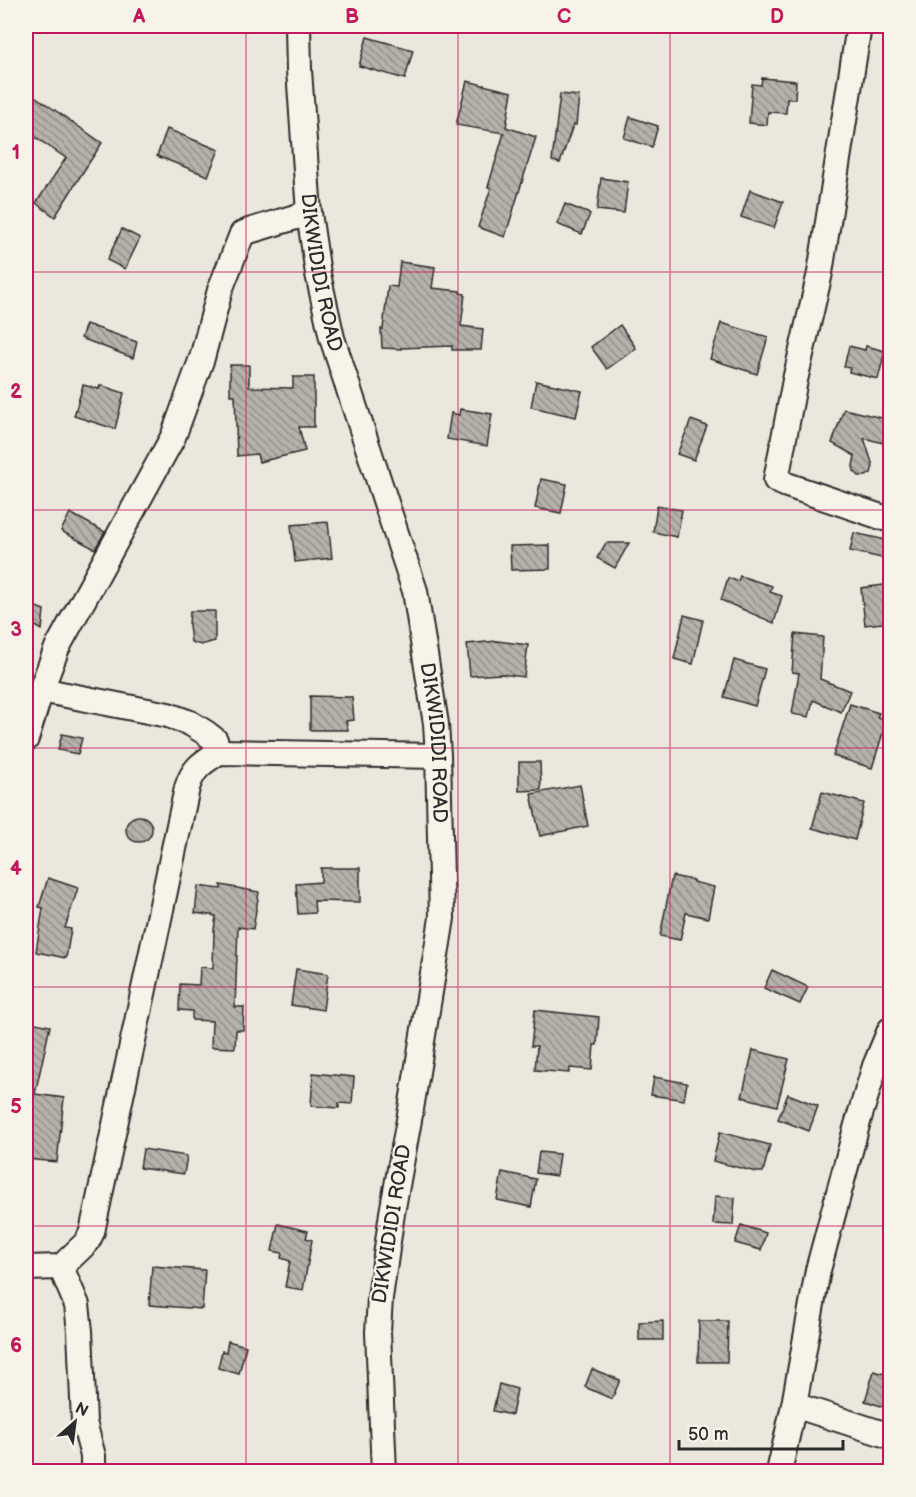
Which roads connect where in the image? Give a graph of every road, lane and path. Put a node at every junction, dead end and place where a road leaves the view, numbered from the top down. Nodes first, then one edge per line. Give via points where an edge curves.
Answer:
1 (298, 26) edge
2 (860, 26) edge
3 (309, 213) junction
4 (891, 520) edge
5 (41, 690) junction
6 (26, 739) edge
7 (219, 752) junction
8 (438, 756) junction
9 (891, 1029) edge
10 (61, 1267) junction
11 (26, 1268) edge
12 (794, 1405) junction
13 (891, 1436) edge
14 (93, 1472) edge
15 (384, 1472) edge
16 (779, 1472) edge

1 - 3 street, DIKWIDIDI ROAD
2 - 4 street via 820,273 776,480
3 - 5 street via 242,234 173,436 57,648
3 - 8 street, DIKWIDIDI ROAD via 332,338 415,591
5 - 6 street
5 - 7 street via 168,715 206,733 215,740
7 - 8 street
7 - 10 street via 197,767 190,777 92,1232
8 - 15 street, DIKWIDIDI ROAD via 442,918 378,1314
9 - 12 street via 857,1125 818,1270
10 - 11 street
10 - 14 street via 77,1305 84,1422
12 - 13 street
12 - 16 street

